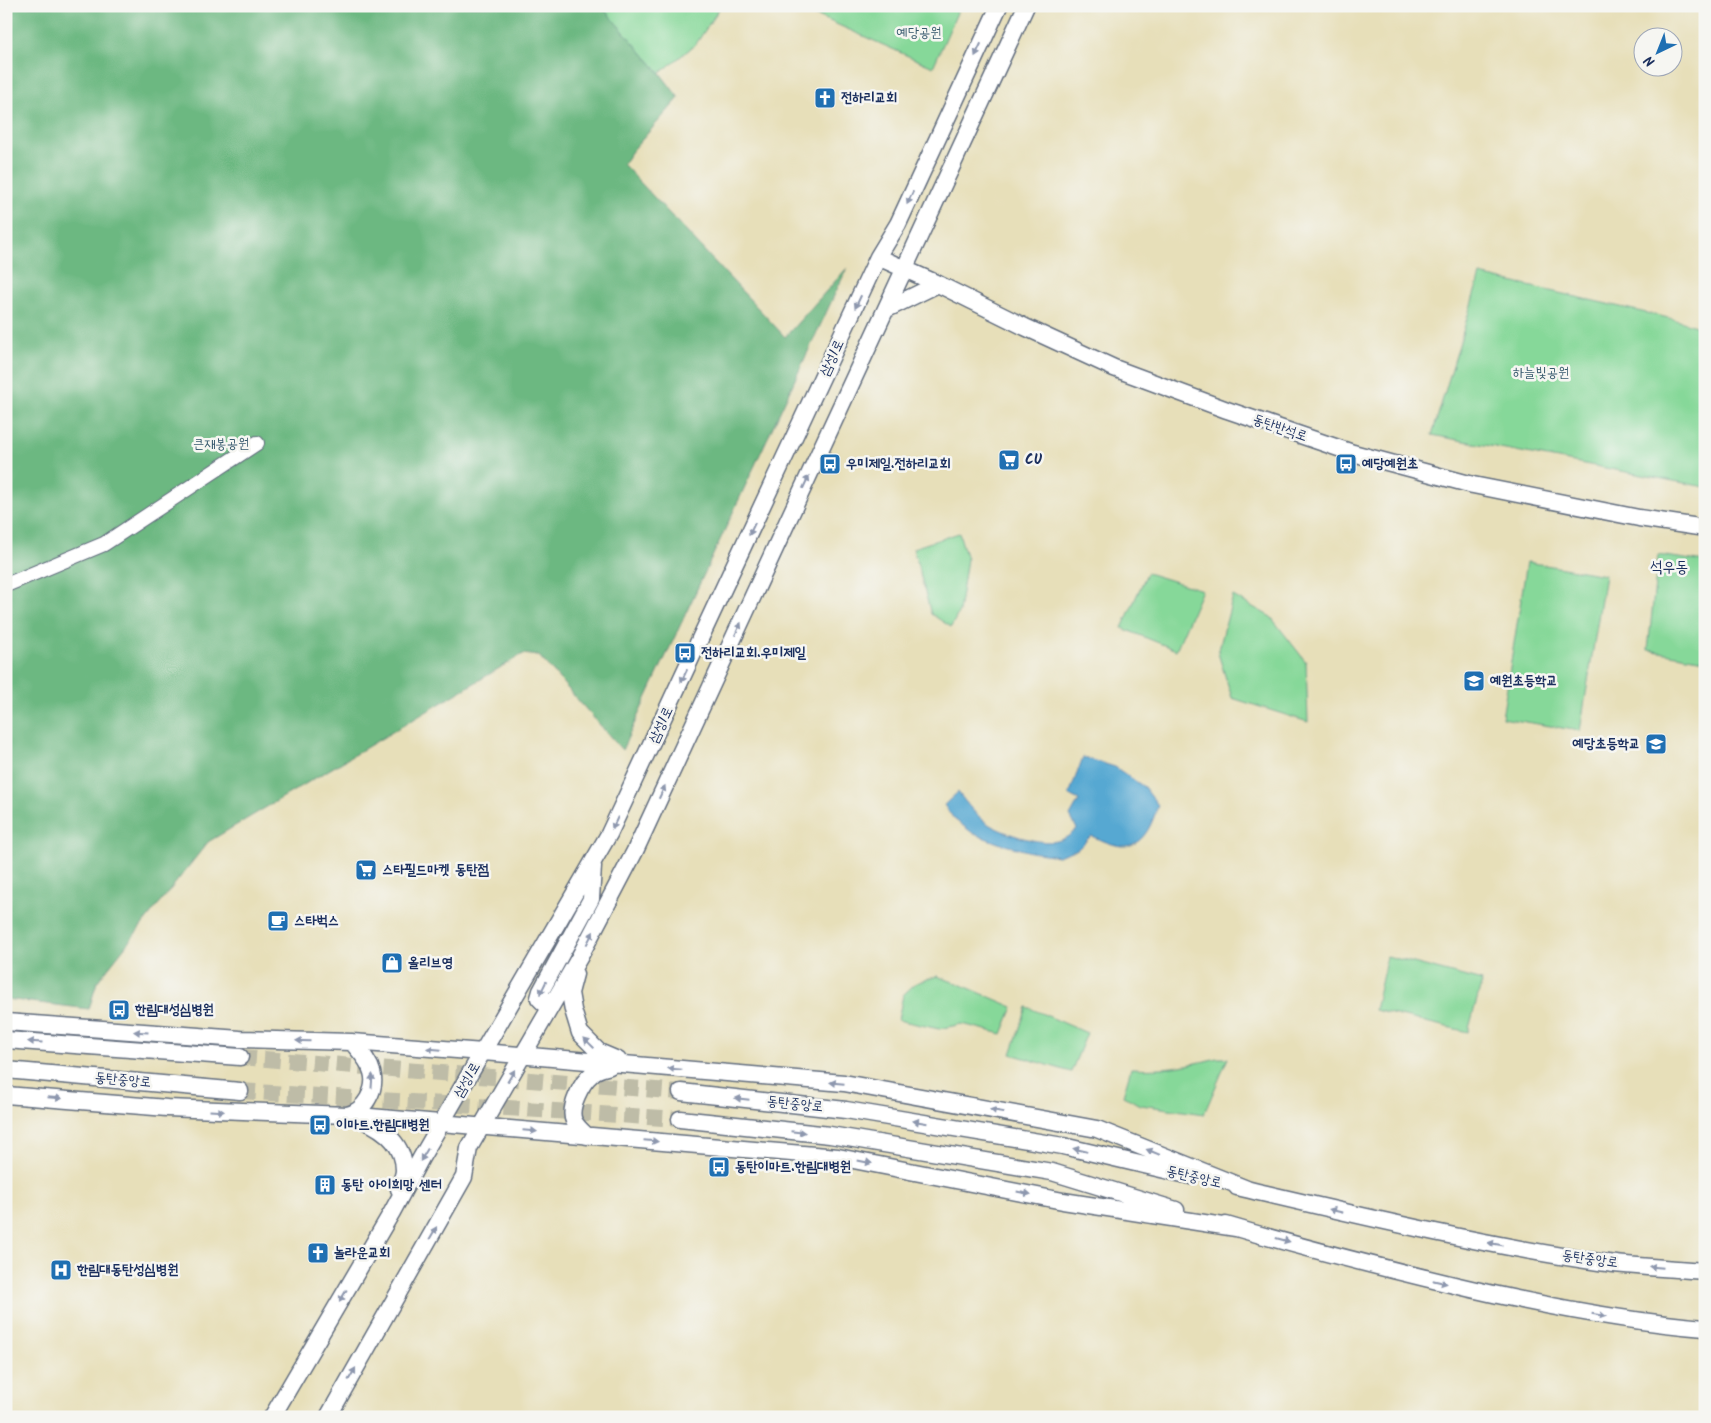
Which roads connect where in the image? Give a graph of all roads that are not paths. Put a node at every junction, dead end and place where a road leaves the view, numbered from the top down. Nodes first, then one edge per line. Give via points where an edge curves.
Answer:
1 (999, 6) edge
2 (1026, 6) edge
3 (878, 258) junction
4 (905, 270) junction
5 (938, 284) junction
6 (887, 309) junction
7 (257, 443) dead end
8 (1705, 528) edge
9 (6, 585) edge
10 (593, 864) junction
11 (579, 958) junction
12 (554, 1000) junction
13 (6, 1022) edge
14 (6, 1040) edge
15 (352, 1042) junction
16 (483, 1052) junction
17 (522, 1056) junction
18 (240, 1057) tunnel mouth
19 (615, 1064) junction
20 (631, 1065) junction
21 (6, 1070) edge
22 (240, 1090) tunnel mouth
23 (680, 1092) tunnel mouth
24 (6, 1094) edge
25 (347, 1115) junction
26 (680, 1119) tunnel mouth
27 (442, 1123) junction
28 (482, 1127) junction
29 (588, 1136) junction
30 (1247, 1189) junction
31 (392, 1212) junction
32 (1236, 1228) junction
33 (1705, 1271) edge
34 (1705, 1328) edge
35 (272, 1417) edge
36 (328, 1417) edge

1 -> 3 street, 삼성1로 via 898,224
2 - 4 street, 삼성1로
3 - 4 street, 동탄반석로
3 -> 10 street, 삼성1로
4 - 5 street, 동탄반석로
4 - 6 street, 삼성1로
5 - 6 street
5 - 8 street, 동탄반석로 via 1114,368 1353,452 1473,485
11 -> 6 street, 삼성1로 via 635,851
7 - 9 street via 104,544
10 -> 12 street via 591,899 539,998 544,1003
10 - 16 street, 삼성1로
11 - 12 street, 삼성1로
20 -> 11 street via 599,1052 580,1033 570,993
12 - 17 street, 삼성1로
15 -> 13 street via 240,1039
18 -> 14 street
16 -> 15 street
25 -> 15 street via 363,1106 370,1096 373,1073 368,1061
16 - 17 street
16 - 27 street, 삼성1로
17 - 19 street
28 -> 17 street, 삼성1로
19 - 20 street
19 - 29 street via 593,1072 577,1095 573,1119
30 -> 20 street via 1097,1129 844,1083
21 - 22 street, 동탄중앙로
30 -> 23 street, 동탄중앙로 via 1063,1146 846,1110
24 -> 25 street via 167,1108
25 - 27 street
25 - 31 street via 380,1128 394,1142 401,1156 404,1170
26 -> 32 street via 830,1135 1052,1172
27 - 28 street
27 -> 31 street, 삼성1로
28 -> 29 street
36 -> 28 street, 삼성1로 via 464,1178 469,1148
29 -> 32 street via 838,1157 1063,1201
33 -> 30 street, 동탄중앙로 via 1601,1262 1471,1240
31 -> 35 street, 삼성1로
32 -> 34 street via 1499,1296 1601,1316

